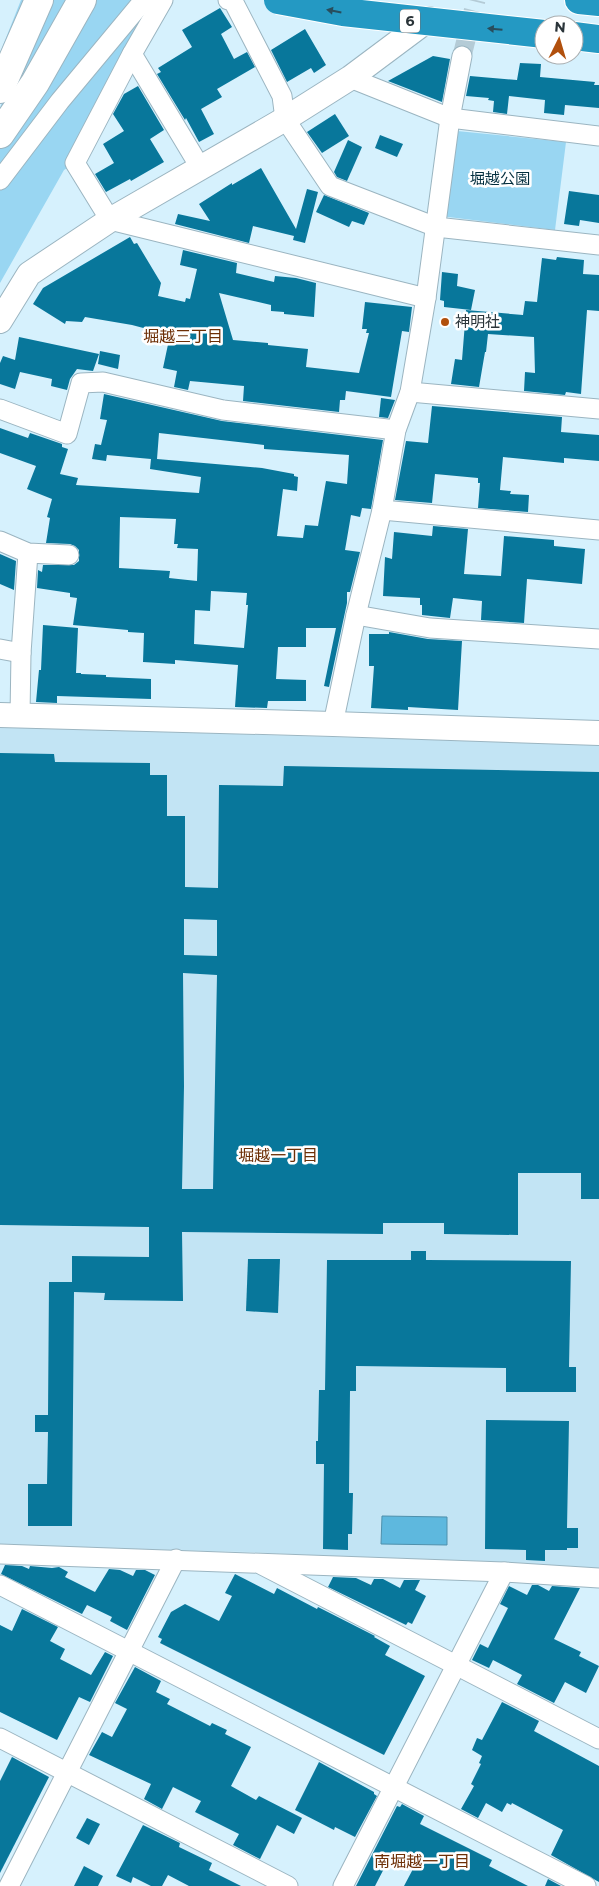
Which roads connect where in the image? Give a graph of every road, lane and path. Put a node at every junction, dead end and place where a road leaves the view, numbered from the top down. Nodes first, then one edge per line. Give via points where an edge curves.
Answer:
1 (39, 0) edge
2 (82, 0) edge
3 (144, 0) edge
4 (163, 0) edge
5 (228, 0) edge
6 (278, 0) edge
7 (579, 0) edge
8 (599, 2) edge
9 (429, 18) dead end
10 (534, 33) edge
11 (584, 37) edge
12 (599, 39) edge
13 (132, 54) junction
14 (462, 56) tunnel mouth
15 (350, 78) junction
16 (0, 89) edge
17 (450, 118) junction
18 (285, 119) junction
19 (0, 134) edge
20 (599, 136) edge
21 (200, 167) junction
22 (0, 179) edge
23 (110, 220) junction
24 (436, 227) junction
25 (599, 245) edge
26 (426, 298) junction
27 (0, 321) edge
28 (410, 392) junction
29 (0, 409) edge
30 (599, 409) edge
31 (396, 430) junction
32 (382, 510) junction
33 (599, 530) edge
34 (0, 541) edge
35 (28, 553) junction
36 (69, 555) dead end
37 (356, 615) junction
38 (599, 639) edge
39 (0, 649) edge
40 (21, 653) junction
41 (10, 715) edge
42 (333, 724) junction
43 (599, 733) edge
44 (0, 1554) edge
45 (176, 1560) junction
46 (258, 1562) junction
47 (504, 1572) junction
48 (599, 1578) edge
49 (0, 1585) edge
50 (129, 1651) junction
51 (456, 1665) junction
52 (0, 1738) edge
53 (599, 1739) edge
54 (67, 1773) junction
55 (394, 1787) junction
56 (9, 1886) edge
57 (288, 1886) edge
58 (343, 1886) edge
59 (586, 1886) edge

1 - 16 main road
2 - 19 main road
3 - 22 street via 60,100
4 - 13 street
5 - 18 street via 233,1 282,96
10 -> 6 highway, 6, bridge via 392,19
7 - 8 highway
9 - 15 street
11 - 12 highway
13 - 21 street
13 - 23 street via 75,163
14 - 17 street
15 - 17 street
15 - 18 street
17 - 20 street
17 - 24 street
18 - 21 street
18 - 24 street via 330,186
21 - 23 street
23 - 26 street
23 - 27 street via 29,274
24 - 25 street
24 - 26 street
26 - 28 street
28 - 30 street
28 - 31 street
29 - 31 street via 67,434 80,383 103,382 223,410
31 - 32 street
32 - 33 street
32 - 37 street
34 - 35 street
35 - 36 street
35 - 40 street
37 - 38 street via 430,628
37 - 42 street
39 - 40 street
40 - 41 street
41 - 42 street
42 - 43 street
44 - 45 street
45 - 46 street
45 - 50 street
46 - 47 street
46 - 51 street
47 - 48 street
47 - 51 street
49 - 50 street
50 - 54 street
50 - 55 street
51 - 53 street
51 - 55 street
52 - 54 street
54 - 56 street
54 - 57 street
55 - 58 street
55 - 59 street

